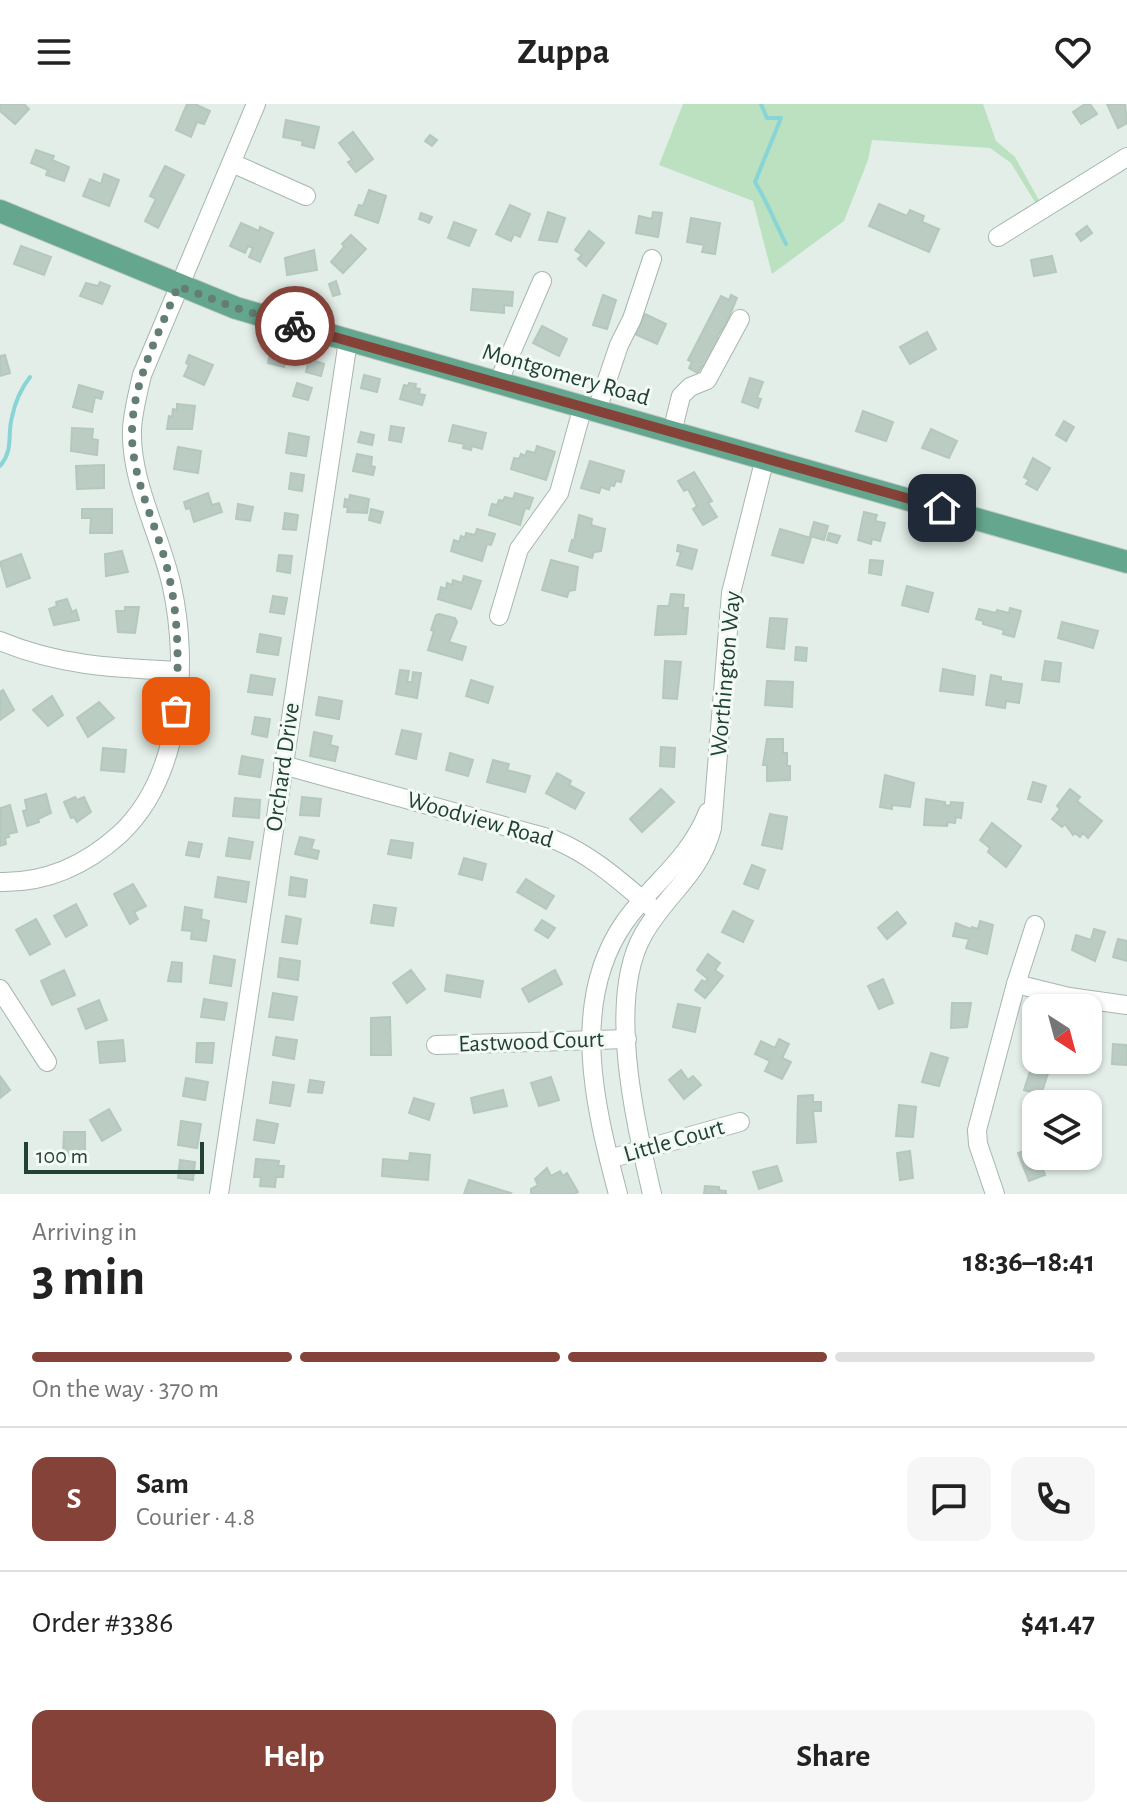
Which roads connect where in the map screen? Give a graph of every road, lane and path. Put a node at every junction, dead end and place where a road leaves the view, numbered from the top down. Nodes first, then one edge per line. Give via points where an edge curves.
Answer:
1 (256, 104) edge
2 (1127, 157) edge
3 (232, 163) junction
4 (306, 196) dead end
5 (0, 211) edge
6 (998, 237) dead end
7 (652, 259) dead end
8 (542, 281) dead end
9 (178, 286) junction
10 (740, 319) dead end
11 (348, 341) junction
12 (498, 383) junction
13 (590, 408) junction
14 (672, 432) junction
15 (765, 458) junction
16 (1127, 562) edge
17 (499, 616) dead end
18 (0, 641) edge
19 (179, 671) junction
20 (283, 765) junction
21 (0, 882) edge
22 (650, 906) junction
23 (1035, 925) dead end
24 (1016, 984) junction
25 (0, 989) edge
26 (1127, 1005) edge
27 (627, 1039) junction
28 (590, 1041) junction
29 (436, 1045) dead end
30 (47, 1062) dead end
31 (740, 1122) dead end
32 (642, 1151) junction
33 (609, 1159) junction
34 (219, 1194) edge
35 (618, 1194) edge
36 (652, 1194) edge
37 (995, 1194) edge

1 - 3 street
2 - 6 street
3 - 4 street
3 - 9 street
5 - 9 main road, Montgomery Road
7 - 13 street
8 - 12 street
9 - 11 main road, Montgomery Road
9 - 19 street via 142,375 132,428 138,478 172,589
10 - 14 street via 707,380 681,396
11 - 12 main road, Montgomery Road
11 - 20 street, Orchard Drive
12 - 13 main road, Montgomery Road
13 - 14 main road, Montgomery Road
13 - 17 street via 559,493 519,549
14 - 15 main road, Montgomery Road
15 - 16 main road, Montgomery Road
15 - 22 street, Worthington Way via 731,593 708,846 683,885
18 - 19 street via 68,663
19 - 21 street via 176,711 159,776 128,826 85,862 62,873
20 - 22 street, Woodview Road via 555,840 596,861
20 - 34 street, Orchard Drive
22 - 27 street, Worthington Way via 634,956
22 - 28 street, Worthington Way via 610,946 595,996
23 - 24 street
24 - 26 street
24 - 37 street via 977,1130
25 - 30 street
27 - 28 street, Eastwood Court
27 - 32 street, Worthington Way
28 - 29 street, Eastwood Court
28 - 33 street, Worthington Way
31 - 32 street, Little Court
32 - 33 street, Little Court
32 - 36 street, Worthington Way
33 - 35 street, Worthington Way

